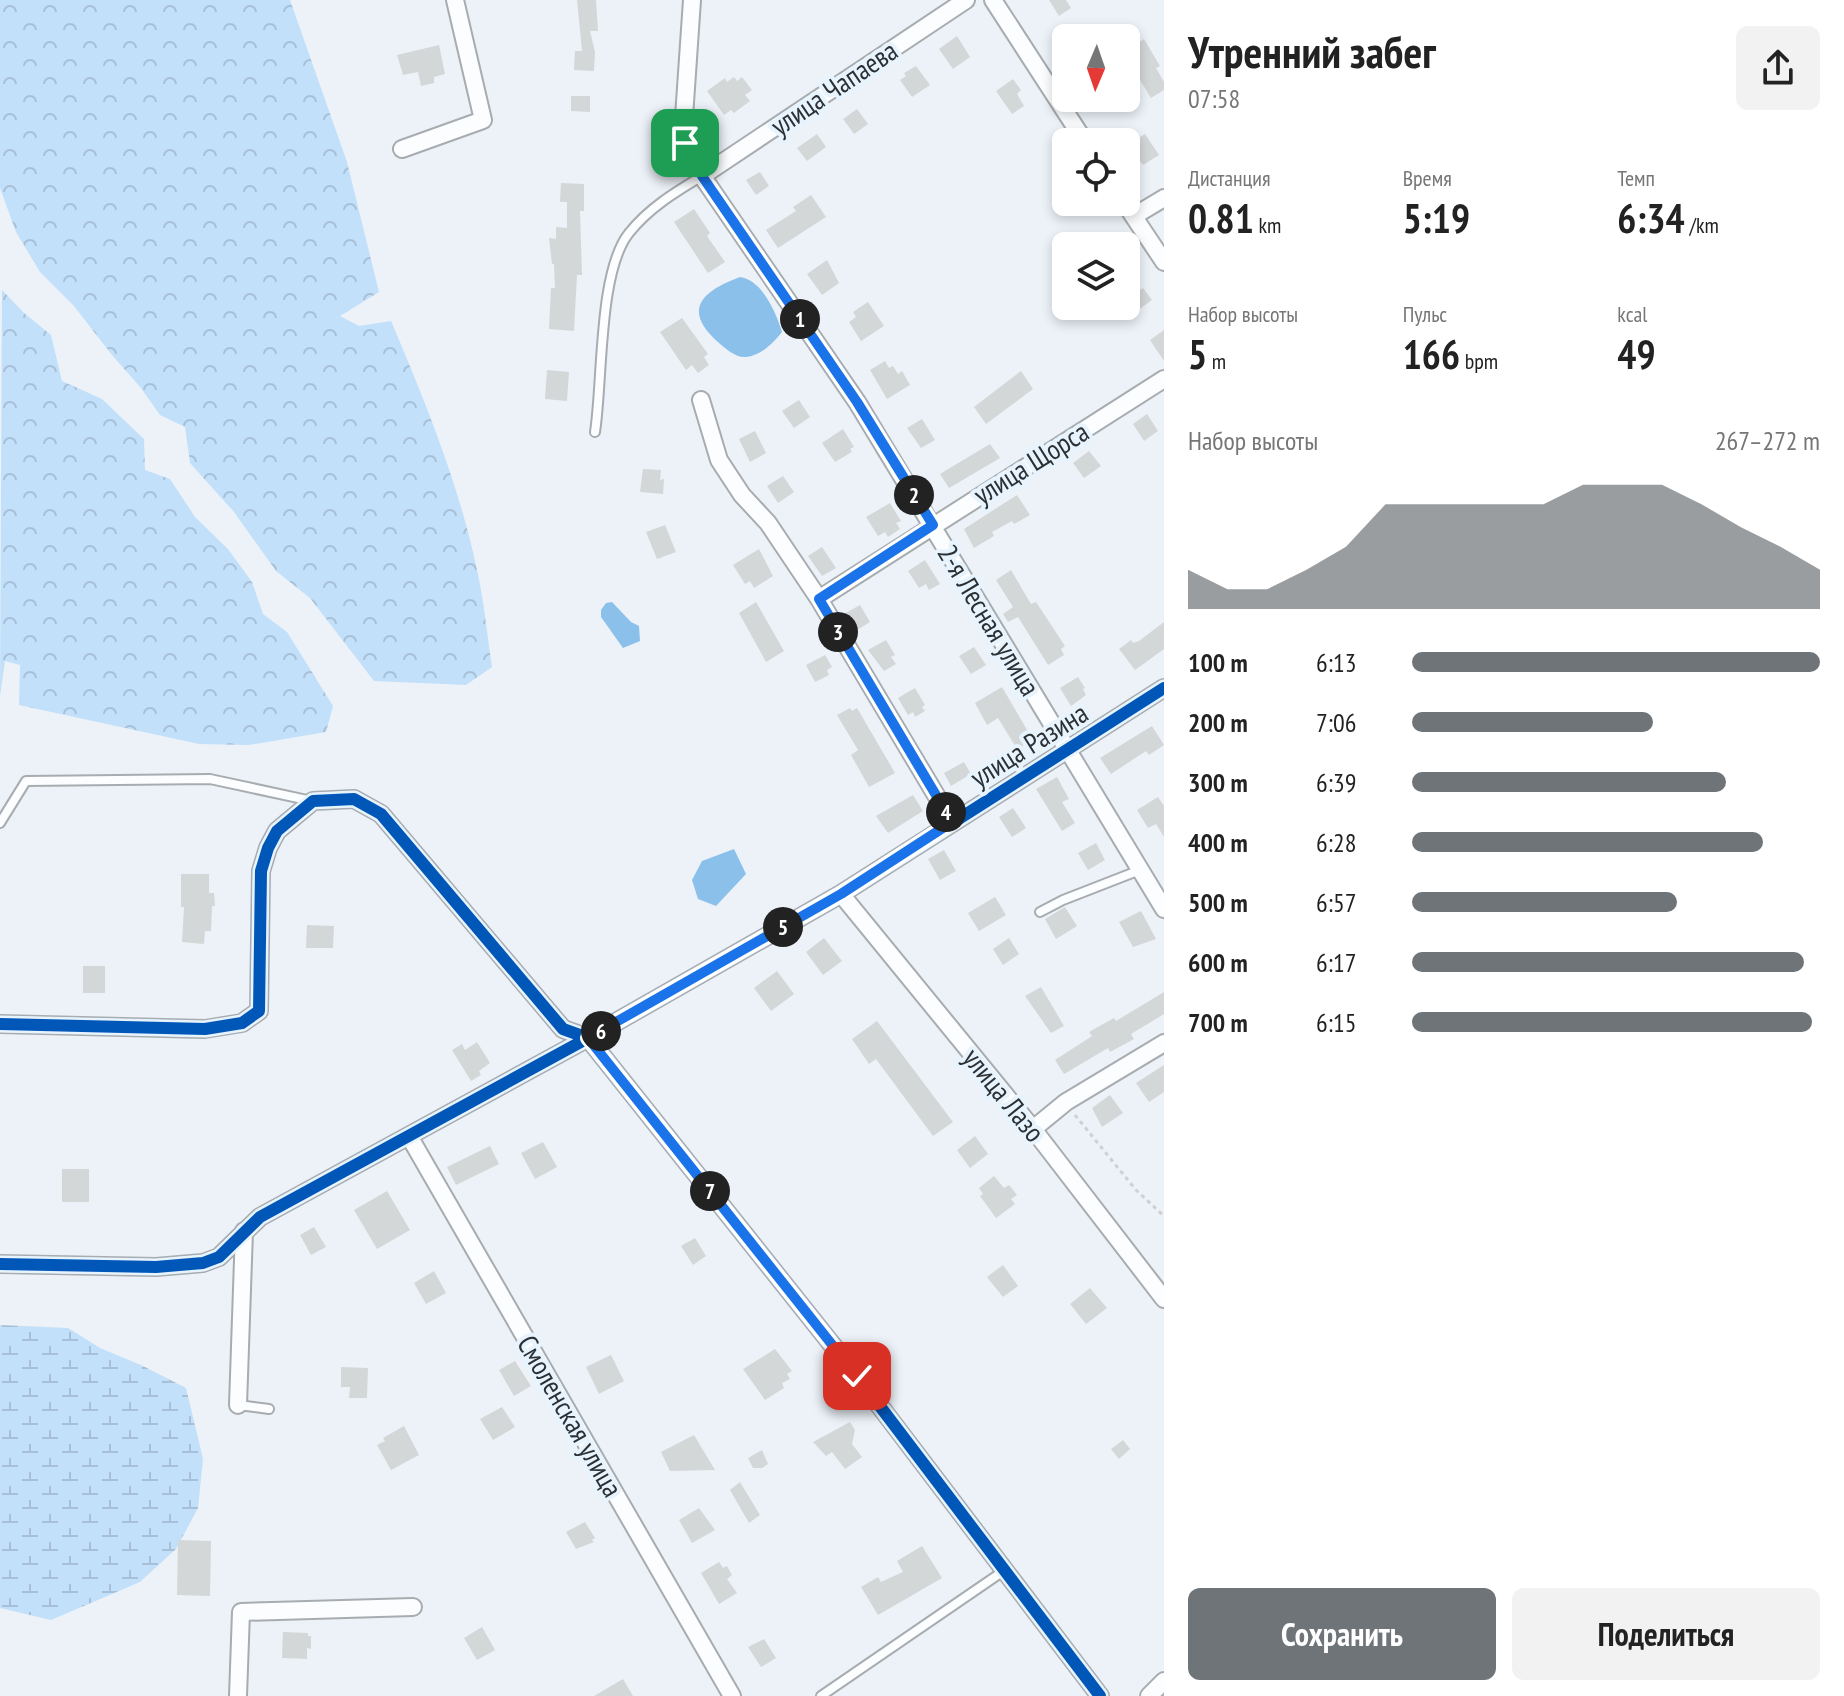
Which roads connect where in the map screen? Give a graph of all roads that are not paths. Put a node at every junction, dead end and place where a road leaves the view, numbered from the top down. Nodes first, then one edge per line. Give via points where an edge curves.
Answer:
1 (455, 0) edge
2 (692, 0) edge
3 (966, 0) edge
4 (993, 0) edge
5 (1076, 128) edge
6 (402, 149) dead end
7 (702, 176) junction
8 (1164, 198) edge
9 (1140, 206) edge
10 (1134, 216) edge
11 (1164, 262) edge
12 (1164, 379) edge
13 (701, 400) dead end
14 (595, 432) dead end
15 (933, 525) junction
16 (819, 599) junction
17 (1164, 688) edge
18 (1066, 750) junction
19 (313, 801) junction
20 (952, 822) junction
21 (0, 823) edge
22 (1140, 870) junction
23 (841, 894) junction
24 (1164, 909) edge
25 (1040, 912) dead end
26 (0, 1024) edge
27 (588, 1038) junction
28 (1164, 1043) edge
29 (1033, 1129) junction
30 (409, 1136) junction
31 (244, 1231) junction
32 (0, 1264) edge
33 (1164, 1299) edge
34 (238, 1405) joint
35 (269, 1409) dead end
36 (1006, 1570) junction
37 (413, 1607) dead end
38 (1164, 1681) edge
39 (238, 1696) edge
40 (732, 1696) edge
41 (821, 1696) edge
42 (1100, 1696) edge
43 (1149, 1696) edge

1 - 6 street via 483,120
2 - 7 street, 2-я Лесная улица via 685,143
3 - 7 street, улица Чапаева
4 - 5 street
7 - 14 lane via 657,203 627,235 616,261 606,297
7 - 15 street, 2-я Лесная улица via 857,402
8 - 9 street
10 - 11 street
12 - 15 street, улица Щорса
13 - 16 street via 719,460
15 - 16 street, улица Щорса
15 - 18 street, 2-я Лесная улица
16 - 20 street
17 - 18 street, улица Разина
18 - 20 street, улица Разина
18 - 22 street, 2-я Лесная улица
19 - 21 lane via 210,779 26,781
19 - 26 street via 277,831 261,871 259,1011 242,1023 205,1029
19 - 27 street via 354,799 381,814 563,1029
20 - 23 street, улица Разина
22 - 24 street, 2-я Лесная улица
22 - 25 lane
23 - 27 street, улица Разина
23 - 29 street, улица Лазо
27 - 30 street, улица Разина
27 - 36 street
28 - 29 street via 1066,1102
29 - 33 street, улица Лазо
30 - 31 street, улица Разина via 260,1217
30 - 40 street, Смоленская улица
31 - 32 street, улица Разина via 219,1257 203,1263
31 - 34 street
34 - 35 lane
36 - 41 lane
36 - 42 street
37 - 39 street via 241,1612
38 - 43 street

